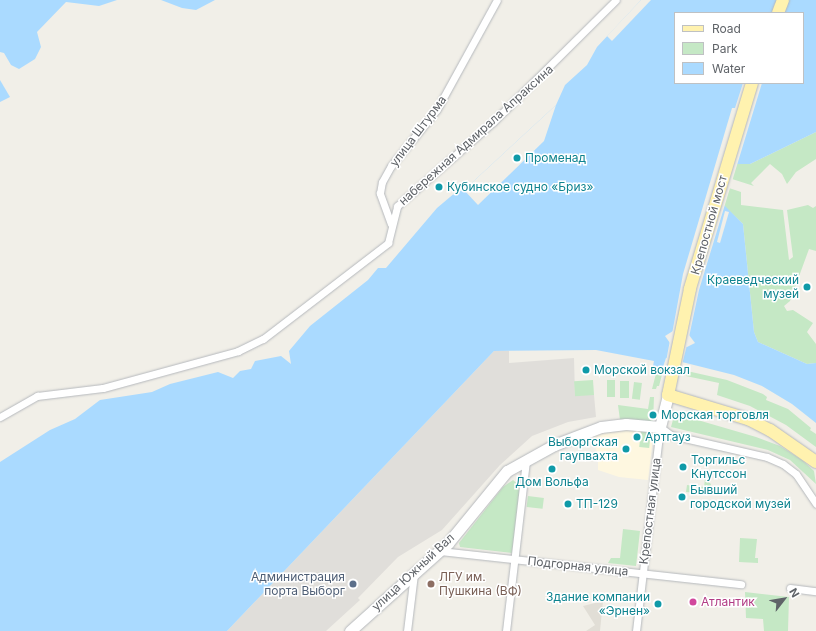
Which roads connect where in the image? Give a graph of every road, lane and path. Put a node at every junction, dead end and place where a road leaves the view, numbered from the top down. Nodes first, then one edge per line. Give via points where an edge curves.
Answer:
1 (497, 0) edge
2 (616, 0) edge
3 (783, 0) edge
4 (778, 12) edge
5 (752, 84) edge
6 (391, 224) junction
7 (673, 369) joint
8 (668, 395) junction
9 (0, 417) edge
10 (660, 427) junction
11 (526, 460) junction
12 (816, 462) edge
13 (816, 504) edge
14 (440, 551) junction
15 (514, 559) junction
16 (414, 574) junction
17 (643, 574) junction
18 (741, 584) dead end
19 (790, 588) dead end
20 (816, 591) edge
21 (350, 631) edge
22 (406, 631) edge
23 (506, 631) edge
24 (636, 631) edge

1 - 6 street, улица Штурма via 437,109 391,166 382,182 380,193
2 - 6 street, набережная Адмирала Апраксина via 493,122 397,206
3 - 4 main road
5 - 7 main road, Крепостной мост via 690,289
6 - 9 street, набережная Адмирала Апраксина via 392,233 388,243 254,345 102,388 37,396
7 - 8 main road, Крепостная улица
8 - 10 street, Крепостная улица
8 - 12 main road via 748,419 784,438
10 - 11 street, улица Южный Вал via 607,425 554,445
10 - 13 street via 671,435 767,457 783,464 801,480
10 - 17 street, Крепостная улица
11 - 14 street, улица Южный Вал via 501,476
11 - 15 street
14 - 15 street, Подгорная улица
14 - 16 street, улица Южный Вал
15 - 17 street, Подгорная улица
15 - 23 street
16 - 21 street, улица Южный Вал
16 - 22 street
17 - 18 street, Подгорная улица
17 - 24 street, Крепостная улица
19 - 20 street

